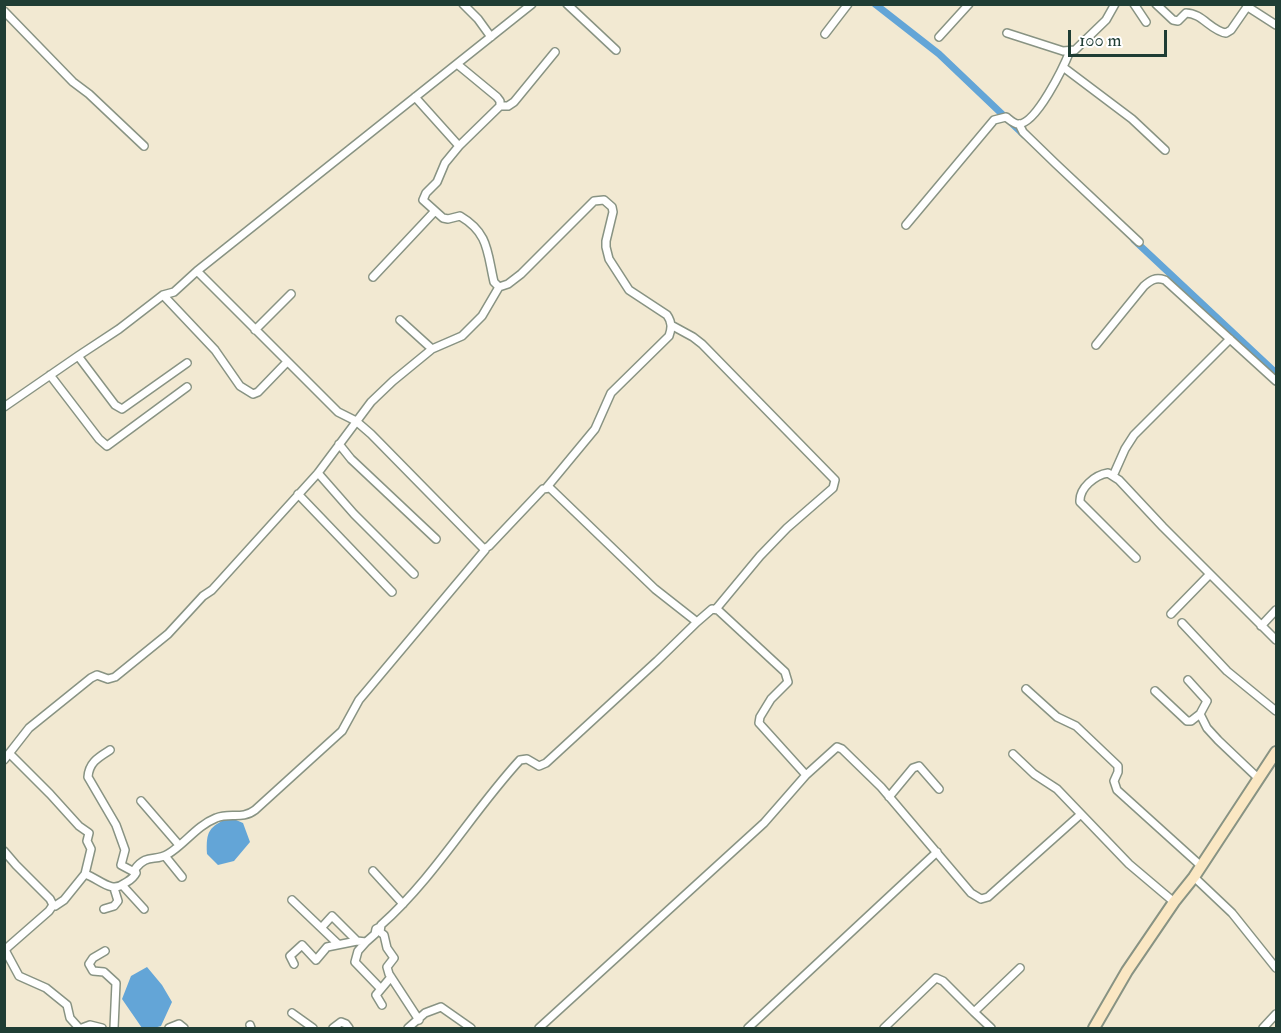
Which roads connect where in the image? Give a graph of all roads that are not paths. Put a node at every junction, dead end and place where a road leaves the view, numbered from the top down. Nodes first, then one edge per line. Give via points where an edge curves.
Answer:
1 (463, 4) edge
2 (532, 4) edge
3 (567, 4) edge
4 (848, 4) edge
5 (969, 4) edge
6 (1115, 4) edge
7 (1134, 4) edge
8 (1155, 4) edge
9 (1249, 6) edge
10 (4, 10) edge
11 (1146, 22) dead end
12 (1276, 25) edge
13 (1007, 33) dead end
14 (825, 34) dead end
15 (491, 37) junction
16 (939, 37) dead end
17 (616, 50) dead end
18 (1070, 51) junction
19 (555, 52) dead end
20 (457, 64) junction
21 (1063, 67) junction
22 (416, 97) junction
23 (500, 106) junction
24 (1019, 124) junction
25 (144, 146) dead end
26 (459, 146) junction
27 (1165, 150) dead end
28 (435, 211) junction
29 (906, 225) dead end
30 (1140, 242) dead end
31 (196, 271) junction
32 (373, 278) dead end
33 (500, 287) junction
34 (291, 294) dead end
35 (163, 295) junction
36 (400, 320) dead end
37 (671, 325) junction
38 (255, 330) junction
39 (1230, 339) junction
40 (1096, 345) dead end
41 (432, 349) junction
42 (78, 356) junction
43 (287, 362) junction
44 (187, 363) dead end
45 (50, 375) junction
46 (1276, 381) edge
47 (187, 387) dead end
48 (4, 407) edge
49 (356, 421) junction
50 (339, 444) junction
51 (318, 472) junction
52 (1113, 476) junction
53 (547, 487) junction
54 (298, 494) junction
55 (436, 539) dead end
56 (485, 550) junction
57 (1136, 558) dead end
58 (414, 574) dead end
59 (1210, 574) junction
60 (392, 592) dead end
61 (716, 609) junction
62 (1276, 610) edge
63 (1171, 614) dead end
64 (697, 622) junction
65 (1182, 623) dead end
66 (1261, 626) junction
67 (1276, 640) edge
68 (1188, 680) dead end
69 (1026, 689) dead end
70 (1155, 691) dead end
71 (1276, 711) edge
72 (1200, 714) junction
73 (110, 750) dead end
74 (1013, 754) dead end
75 (7, 757) edge
76 (1274, 759) edge
77 (806, 775) junction
78 (1258, 778) junction
79 (939, 789) dead end
80 (889, 796) junction
81 (141, 801) dead end
82 (1081, 814) junction
83 (179, 845) junction
84 (4, 851) edge
85 (937, 852) junction
86 (165, 856) junction
87 (1200, 865) junction
88 (373, 871) dead end
89 (136, 873) junction
90 (85, 874) junction
91 (182, 877) dead end
92 (1194, 877) junction
93 (123, 886) junction
94 (114, 888) junction
95 (292, 900) dead end
96 (1174, 902) junction
97 (403, 904) junction
98 (53, 905) junction
99 (104, 909) dead end
100 (144, 909) dead end
101 (322, 927) junction
102 (380, 927) junction
103 (357, 940) junction
104 (366, 942) junction
105 (338, 944) junction
106 (105, 951) dead end
107 (294, 964) dead end
108 (1020, 968) dead end
109 (1276, 968) edge
110 (391, 977) junction
111 (381, 989) junction
112 (382, 1005) dead end
113 (974, 1012) junction
114 (292, 1013) dead end
115 (1276, 1014) edge
116 (419, 1020) junction
117 (81, 1029) edge
118 (102, 1029) edge
119 (114, 1029) edge
120 (169, 1029) edge
121 (184, 1029) edge
122 (313, 1029) edge
123 (333, 1029) edge
124 (349, 1029) edge
125 (408, 1029) edge
126 (471, 1029) edge
127 (539, 1029) edge
128 (748, 1029) edge
129 (884, 1029) edge
130 (991, 1029) edge
131 (1094, 1029) edge
132 (1263, 1029) edge

1 - 15 street
2 - 15 street
3 - 17 street
4 - 14 street
5 - 16 street
6 - 18 street via 1101,25
7 - 11 street
8 - 9 street via 1173,20 1178,21 1186,12 1193,13 1226,33
9 - 12 street
10 - 25 street via 73,82
13 - 18 street
15 - 20 street
18 - 21 street
19 - 23 street via 514,102
20 - 22 street
20 - 23 street via 496,97
21 - 24 street via 1040,108
21 - 27 street via 1132,118
22 - 26 street
22 - 31 street
23 - 26 street
24 - 29 street via 1003,117 990,123
24 - 30 street
26 - 28 street via 424,196 423,200
28 - 32 street
28 - 33 street via 446,219 460,216 481,232 494,282
31 - 35 street via 174,292
31 - 38 street
33 - 37 street via 521,274 594,201 604,200 614,212 606,241 609,259 629,290 667,315
33 - 41 street via 482,316 462,336
34 - 38 street
35 - 42 street
35 - 43 street via 247,392 258,392
36 - 41 street
37 - 53 street via 669,336 611,393 595,429
37 - 61 street via 702,344 835,480 833,488 749,567
38 - 43 street
39 - 40 street via 1158,278 1144,286
39 - 46 street
39 - 52 street via 1134,435
41 - 49 street via 379,394
42 - 44 street via 115,405 123,409
42 - 45 street
43 - 49 street via 338,412
45 - 47 street via 107,446
45 - 48 street
49 - 50 street
49 - 56 street
50 - 51 street
50 - 55 street
51 - 54 street
51 - 58 street
52 - 57 street via 1103,474 1092,480 1081,493 1080,502
52 - 59 street
53 - 56 street
53 - 64 street via 655,589
54 - 60 street
54 - 75 street via 168,634 115,677 91,678 29,729
56 - 83 street via 364,693 338,735 250,813 217,817
59 - 63 street
59 - 66 street
61 - 64 street
61 - 77 street via 785,672 788,682 771,699 759,723
62 - 66 street
64 - 97 street via 546,763 539,766 527,759 520,760
65 - 71 street via 1227,671
66 - 67 street
68 - 72 street via 1207,701
69 - 87 street via 1057,717 1076,726 1118,766 1114,781 1117,790
70 - 72 street via 1187,721
72 - 78 street via 1207,728
73 - 89 street via 93,762 88,777 116,825 125,850 122,865
74 - 82 street
75 - 90 street via 88,833 91,849
76 - 78 street
77 - 80 street via 834,748 840,748
77 - 127 street via 764,823
78 - 87 street
79 - 80 street via 919,766
80 - 85 street
81 - 83 street
82 - 85 street via 988,897 981,899
82 - 96 street via 1129,864
83 - 86 street
84 - 98 street
85 - 128 street
86 - 89 street via 146,860 135,869
86 - 91 street
87 - 92 street
88 - 97 street
89 - 93 street
90 - 94 street
90 - 98 street via 64,900
92 - 96 street
92 - 109 street via 1238,920
93 - 94 street
93 - 100 street
94 - 99 street via 118,901
95 - 101 street
96 - 131 street
97 - 102 street
98 - 117 street via 5,950 19,976 46,988 67,1005 70,1018
101 - 103 street via 332,916
101 - 105 street
102 - 104 street
102 - 110 street via 394,958 387,968
103 - 104 street
103 - 105 street
104 - 111 street via 355,963
105 - 107 street via 327,947 316,960 302,945 290,956
106 - 119 street via 90,964 93,971 104,972 116,983
108 - 113 street
110 - 111 street
110 - 116 street
111 - 112 street via 376,995
113 - 129 street via 936,978
113 - 130 street
114 - 122 street
115 - 132 street
116 - 125 street
116 - 126 street via 441,1007
117 - 118 street via 90,1025
120 - 121 street via 177,1024
123 - 124 street via 341,1022

